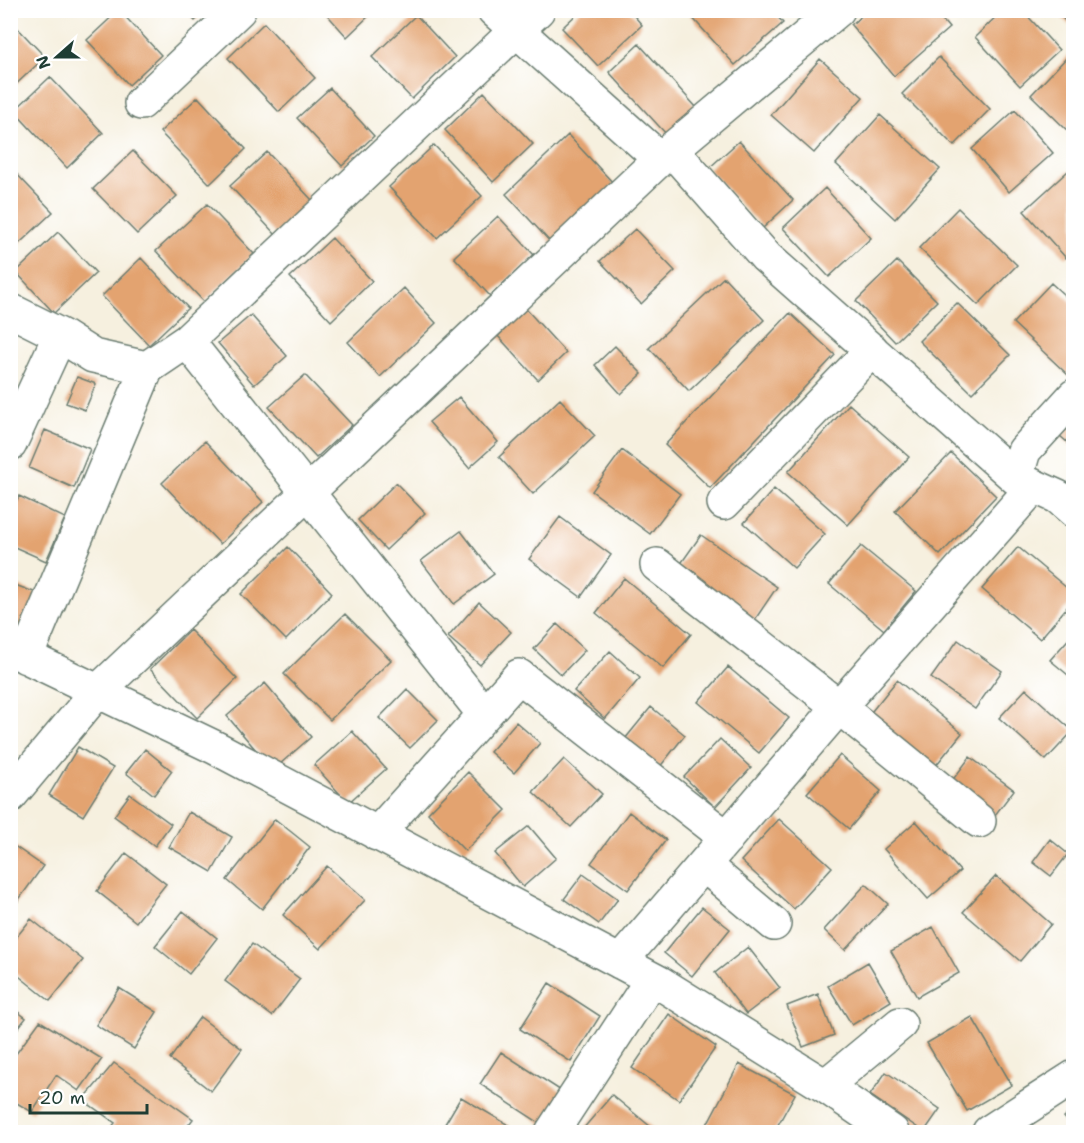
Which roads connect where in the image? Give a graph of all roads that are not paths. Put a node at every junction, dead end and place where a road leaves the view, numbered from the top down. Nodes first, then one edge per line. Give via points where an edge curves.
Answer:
1 (239, 10) edge
2 (838, 10) edge
3 (516, 17) edge
4 (141, 103) dead end
5 (666, 155) junction
6 (10, 310) edge
7 (60, 335) junction
8 (187, 341) junction
9 (872, 350) junction
10 (147, 368) junction
11 (1074, 396) edge
12 (10, 444) edge
13 (1025, 482) junction
14 (307, 494) junction
15 (724, 503) dead end
16 (1074, 511) edge
17 (657, 565) dead end
18 (19, 653) edge
19 (97, 692) junction
20 (839, 707) junction
21 (484, 714) junction
22 (10, 796) edge
23 (979, 821) dead end
24 (377, 834) junction
25 (727, 838) junction
26 (704, 865) junction
27 (774, 924) dead end
28 (620, 962) junction
29 (652, 979) junction
30 (900, 1024) dead end
31 (1074, 1077) edge
32 (825, 1086) junction
33 (552, 1132) edge
34 (892, 1132) edge
35 (989, 1132) edge

1 - 4 street
2 - 5 street
3 - 5 street
3 - 8 street
5 - 9 street via 766,257
5 - 14 street
6 - 7 street
7 - 10 street via 93,356
7 - 12 street
8 - 10 street
8 - 14 street
9 - 13 street
9 - 15 street
10 - 18 street
11 - 13 street via 1024,451
13 - 16 street via 1058,496
13 - 20 street
14 - 19 street
14 - 21 street
17 - 20 street
18 - 19 street
19 - 22 street
19 - 24 street via 216,748
20 - 23 street
20 - 25 street
21 - 24 street
21 - 25 street via 519,676
24 - 28 street
25 - 26 street
26 - 27 street
26 - 28 street
28 - 29 street
29 - 32 street
29 - 33 street
30 - 32 street
31 - 35 street
32 - 34 street

